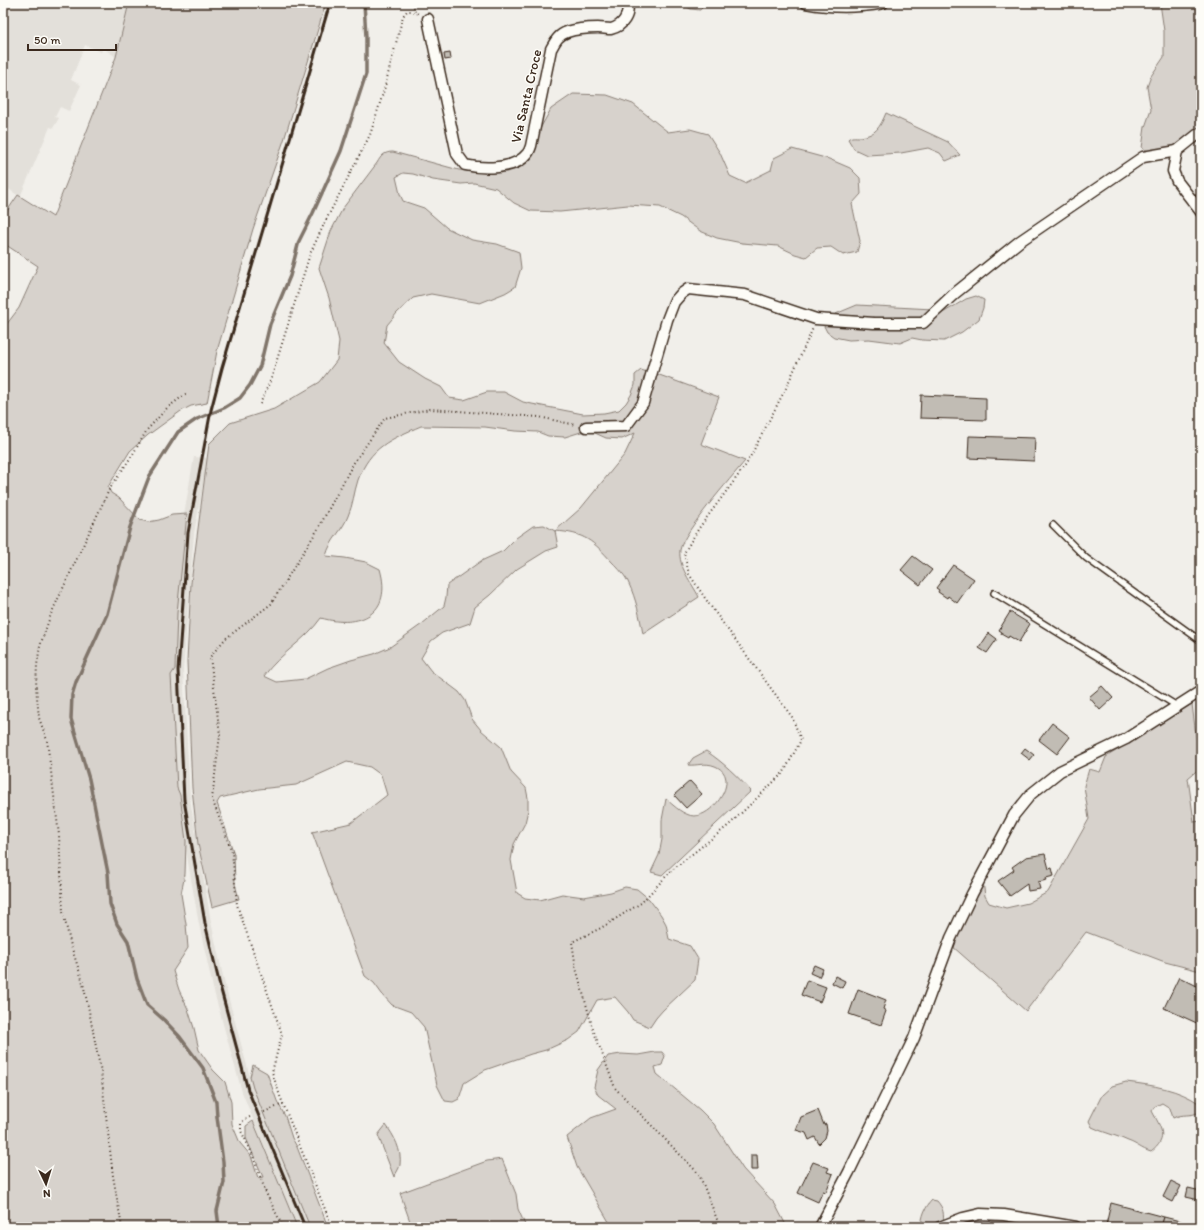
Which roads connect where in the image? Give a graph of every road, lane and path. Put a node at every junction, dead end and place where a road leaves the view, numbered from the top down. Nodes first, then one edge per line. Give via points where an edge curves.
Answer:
1 (413, 3) edge
2 (627, 3) edge
3 (806, 3) edge
4 (883, 3) edge
5 (415, 12) junction
6 (428, 19) joint
7 (1201, 133) edge
8 (1177, 151) junction
9 (1201, 212) edge
10 (816, 319) junction
11 (187, 393) dead end
12 (260, 404) dead end
13 (586, 427) joint
14 (1054, 525) dead end
15 (994, 593) dead end
16 (1201, 641) edge
17 (1201, 691) edge
18 (1177, 706) junction
19 (284, 1104) junction
20 (264, 1112) dead end
21 (250, 1117) dead end
22 (122, 1227) edge
23 (283, 1227) edge
24 (332, 1227) edge
25 (720, 1227) edge
26 (820, 1227) edge
27 (940, 1227) edge
28 (1076, 1227) edge

1 - 5 path
2 - 6 street, Via Santa Croce via 625,19 619,25 610,29 567,32 558,38 551,50 531,146 527,154 519,162 487,168 465,165 457,154
3 - 4 street via 827,7 863,7
5 - 6 path
5 - 12 path via 407,11 403,16 370,135 310,254 271,379
7 - 8 street
8 - 9 street via 1173,171 1177,181
8 - 10 street via 1143,157 1020,241 954,294 923,323
10 - 13 street via 746,295 688,289 674,302 643,403 626,426
10 - 25 path via 786,388 746,465 699,528 684,553 689,574 792,717 802,740 784,772 729,825 672,870 641,903 601,928 572,942 576,968 593,1029 615,1088 699,1174
11 - 22 path via 167,408 147,430 109,490 51,614 37,664 36,687 59,835 63,912 87,1000 101,1072 113,1176
13 - 19 path via 539,417 430,409 385,418 353,464 318,529 270,604 225,639 210,657 220,735 212,799 232,852 237,905 282,1034 272,1072
14 - 16 lane via 1086,558
15 - 18 lane
17 - 18 street
18 - 26 street via 1126,739 1060,771 1031,794 1014,815 951,938 914,1038
19 - 20 path
19 - 24 path
21 - 23 path via 241,1123 241,1130
27 - 28 street via 980,1214 1004,1215

